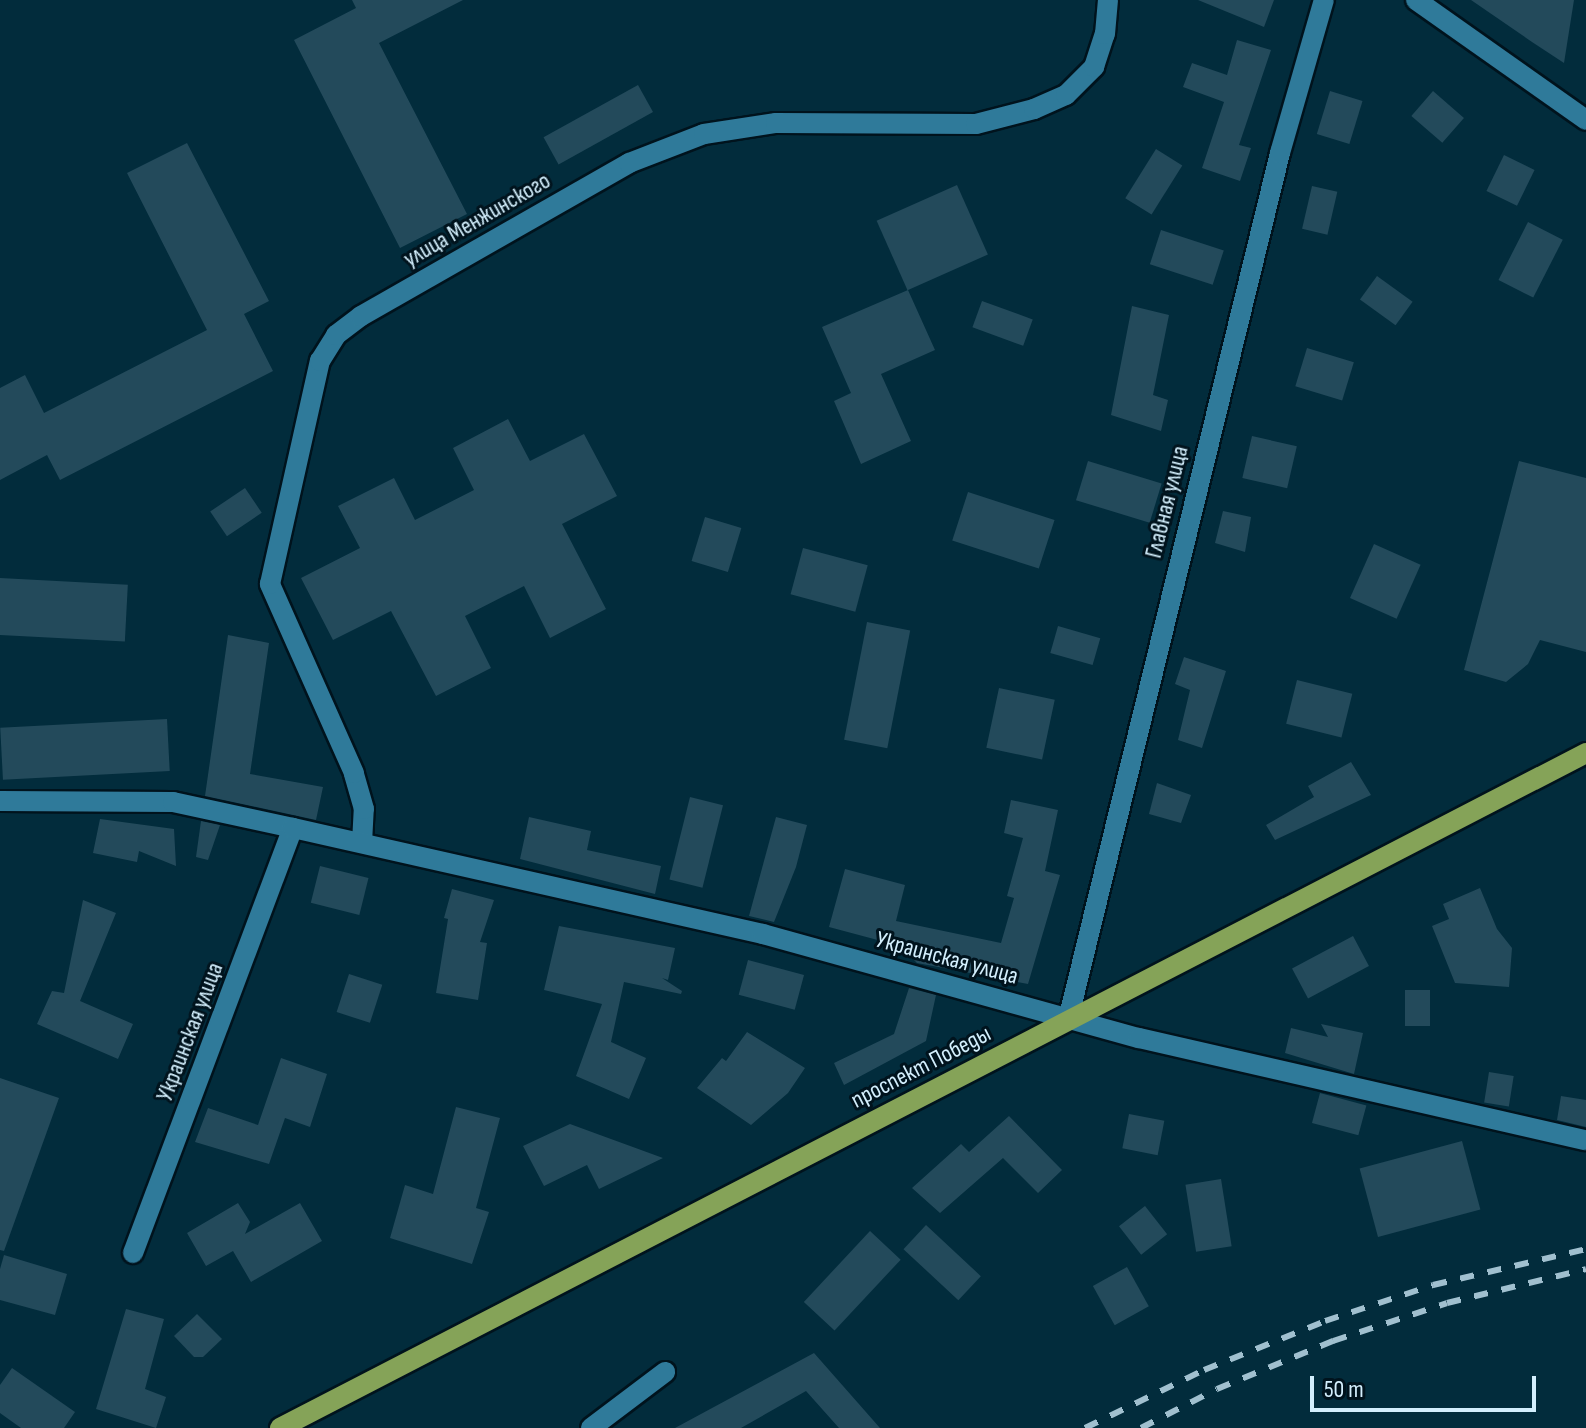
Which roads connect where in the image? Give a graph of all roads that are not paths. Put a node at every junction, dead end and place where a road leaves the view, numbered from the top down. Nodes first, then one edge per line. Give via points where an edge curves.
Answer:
1 (1108, 0) edge
2 (1324, 0) edge
3 (1416, 0) edge
4 (1586, 120) edge
5 (1586, 753) edge
6 (0, 801) edge
7 (293, 828) junction
8 (362, 843) junction
9 (1068, 1020) junction
10 (1586, 1140) edge
11 (133, 1253) dead end
12 (665, 1372) dead end
13 (280, 1428) edge
14 (591, 1428) edge

1 - 8 street, улица Менжинского via 1105,34 1094,67 1066,95 1034,109 976,124 776,123 704,134 629,163 336,335 320,361 270,584 354,773 364,809
2 - 9 street, Главная улица via 1280,153
3 - 4 street
5 - 9 main road, проспект Победы
6 - 7 street, Украинская улица via 173,802
7 - 8 street, Украинская улица
7 - 11 street, Украинская улица
8 - 9 street, Украинская улица via 763,934
9 - 10 street, Украинская улица
9 - 13 main road, проспект Победы
12 - 14 street

